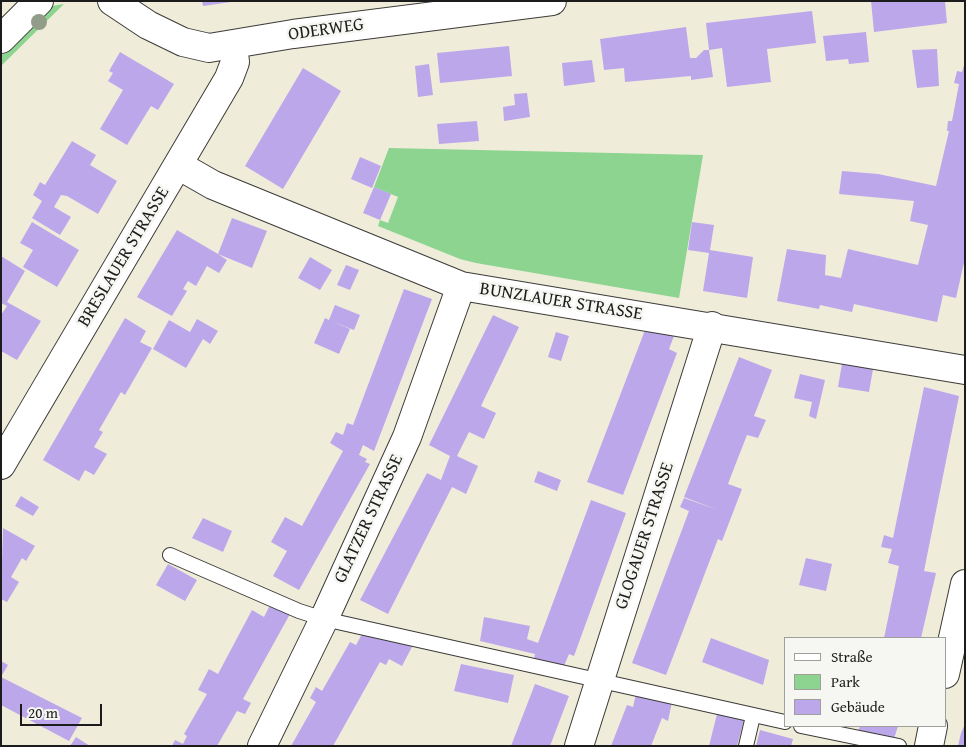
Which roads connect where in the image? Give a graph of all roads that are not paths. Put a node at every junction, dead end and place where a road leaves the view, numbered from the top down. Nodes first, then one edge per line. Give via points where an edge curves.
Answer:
1 (39, 1) edge
2 (112, 1) edge
3 (552, 1) edge
4 (1, 39) edge
5 (233, 45) junction
6 (178, 165) junction
7 (461, 286) junction
8 (712, 326) junction
9 (965, 370) edge
10 (1, 465) edge
11 (170, 555) dead end
12 (965, 584) edge
13 (324, 619) junction
14 (946, 670) edge
15 (598, 682) junction
16 (753, 716) junction
17 (784, 722) edge
18 (806, 727) edge
19 (933, 727) edge
20 (262, 746) edge
21 (579, 746) edge
22 (746, 746) edge
23 (899, 746) edge
24 (929, 746) edge

1 - 4 street
2 - 5 street, ODERWEG via 148,25 183,42 209,48
3 - 5 street, ODERWEG via 293,34
5 - 6 street, BRESLAUER STRASSE via 235,62 229,78
6 - 7 street, BUNZLAUER STRASSE via 213,185
6 - 10 street, BRESLAUER STRASSE
7 - 8 street, BUNZLAUER STRASSE
7 - 13 street, GLATZER STRASSE via 407,436
8 - 9 street, BUNZLAUER STRASSE
8 - 15 street, GLOGAUER STRASSE
11 - 13 lane
12 - 14 street
13 - 15 lane
13 - 20 street, GLATZER STRASSE
15 - 16 lane
15 - 21 street, GLOGAUER STRASSE
16 - 17 lane
16 - 22 lane
18 - 23 lane
19 - 24 street

